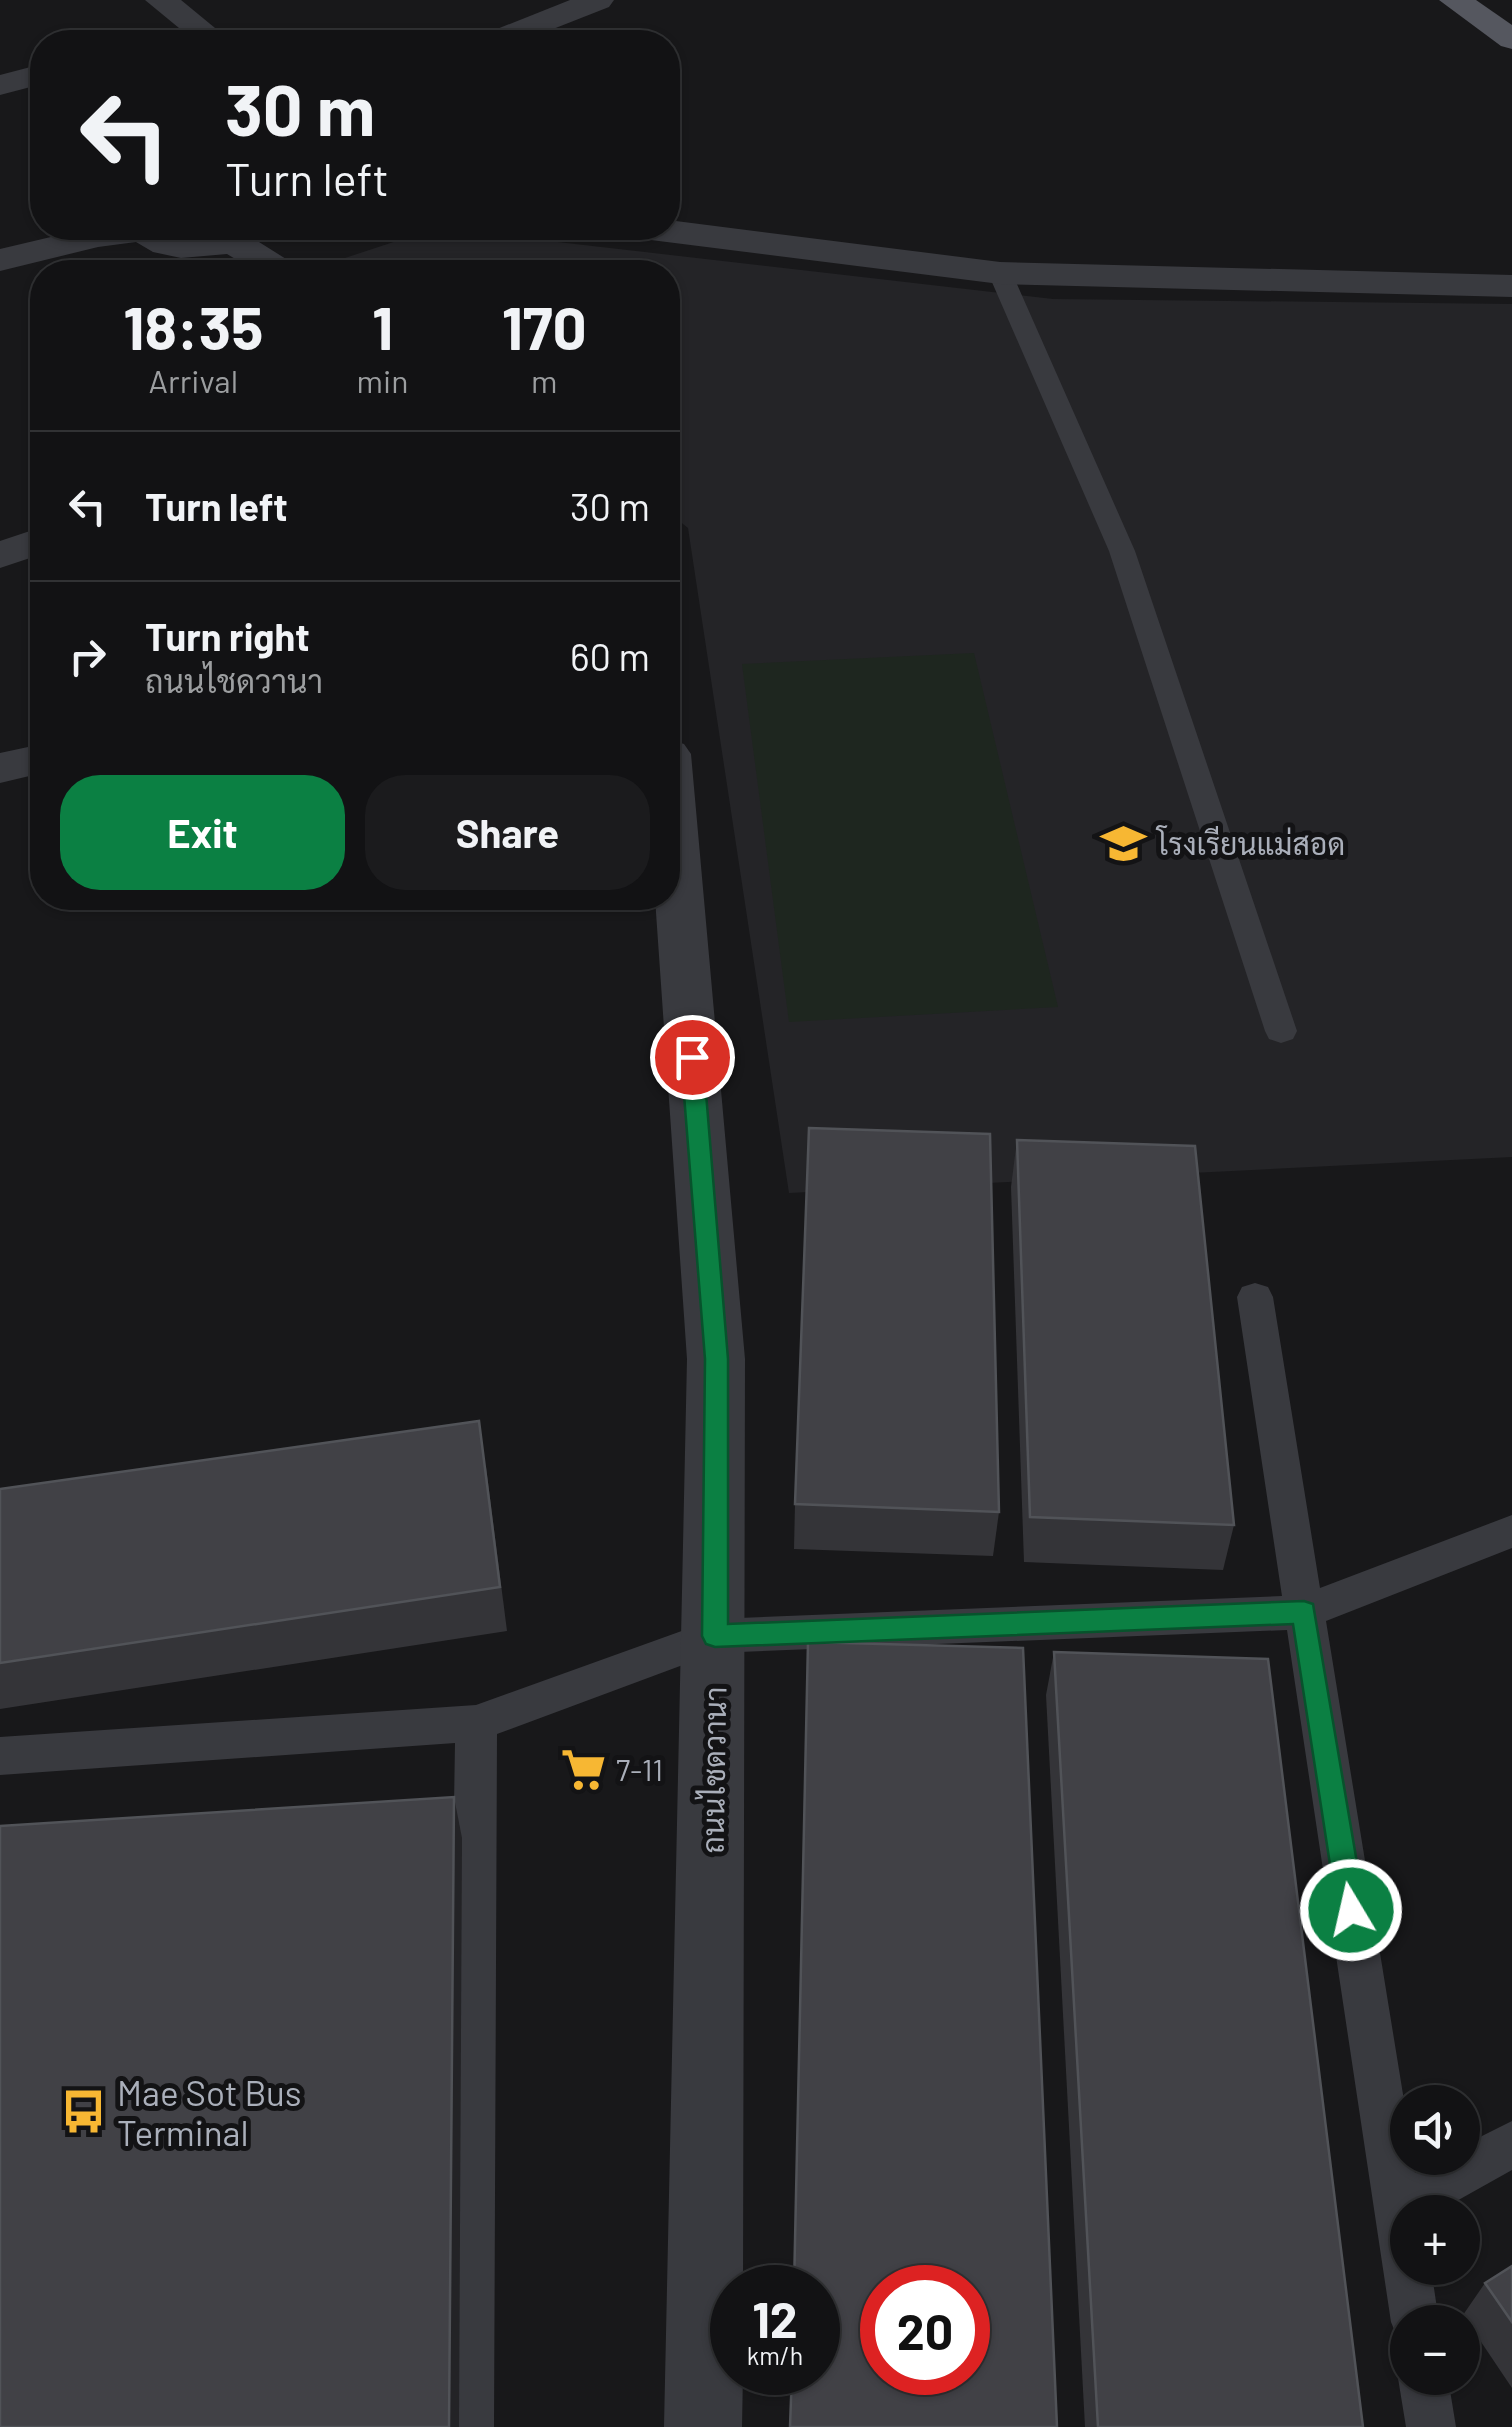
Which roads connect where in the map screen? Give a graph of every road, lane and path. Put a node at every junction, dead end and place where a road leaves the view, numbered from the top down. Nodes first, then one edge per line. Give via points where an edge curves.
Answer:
1 (161, 0) edge
2 (598, 0) edge
3 (1454, 0) edge
4 (1505, 27) edge
5 (202, 30) edge
6 (522, 30) edge
7 (30, 77) edge
8 (0, 85) edge
9 (680, 233) edge
10 (82, 240) edge
11 (154, 240) edge
12 (225, 240) edge
13 (250, 240) edge
14 (0, 260) edge
15 (269, 260) edge
16 (1000, 273) junction
17 (1512, 286) edge
18 (30, 545) edge
19 (0, 556) edge
20 (30, 762) edge
21 (0, 768) edge
22 (680, 905) edge
23 (1281, 1030) dead end
24 (1254, 1297) dead end
25 (1512, 1531) edge
26 (1304, 1612) junction
27 (715, 1636) junction
28 (476, 1723) junction
29 (0, 1756) edge
30 (1512, 2144) edge
31 (1395, 2195) edge
32 (1420, 2195) edge
33 (1426, 2395) edge
34 (469, 2427) edge
35 (703, 2427) edge
36 (1431, 2427) edge

1 - 5 street
2 - 6 street
3 - 4 main road
7 - 8 street
9 - 16 street
10 - 14 street
11 - 12 street via 203,247
13 - 15 street
16 - 17 street
16 - 23 lane via 1122,551
18 - 19 street
20 - 21 street
22 - 27 street, ถนนไชดวานา via 716,1359
24 - 26 lane
25 - 26 lane
26 - 27 lane
26 - 31 lane
27 - 28 lane
27 - 35 street, ถนนไชดวานา
28 - 29 lane
28 - 34 lane
30 - 32 lane
33 - 36 lane

